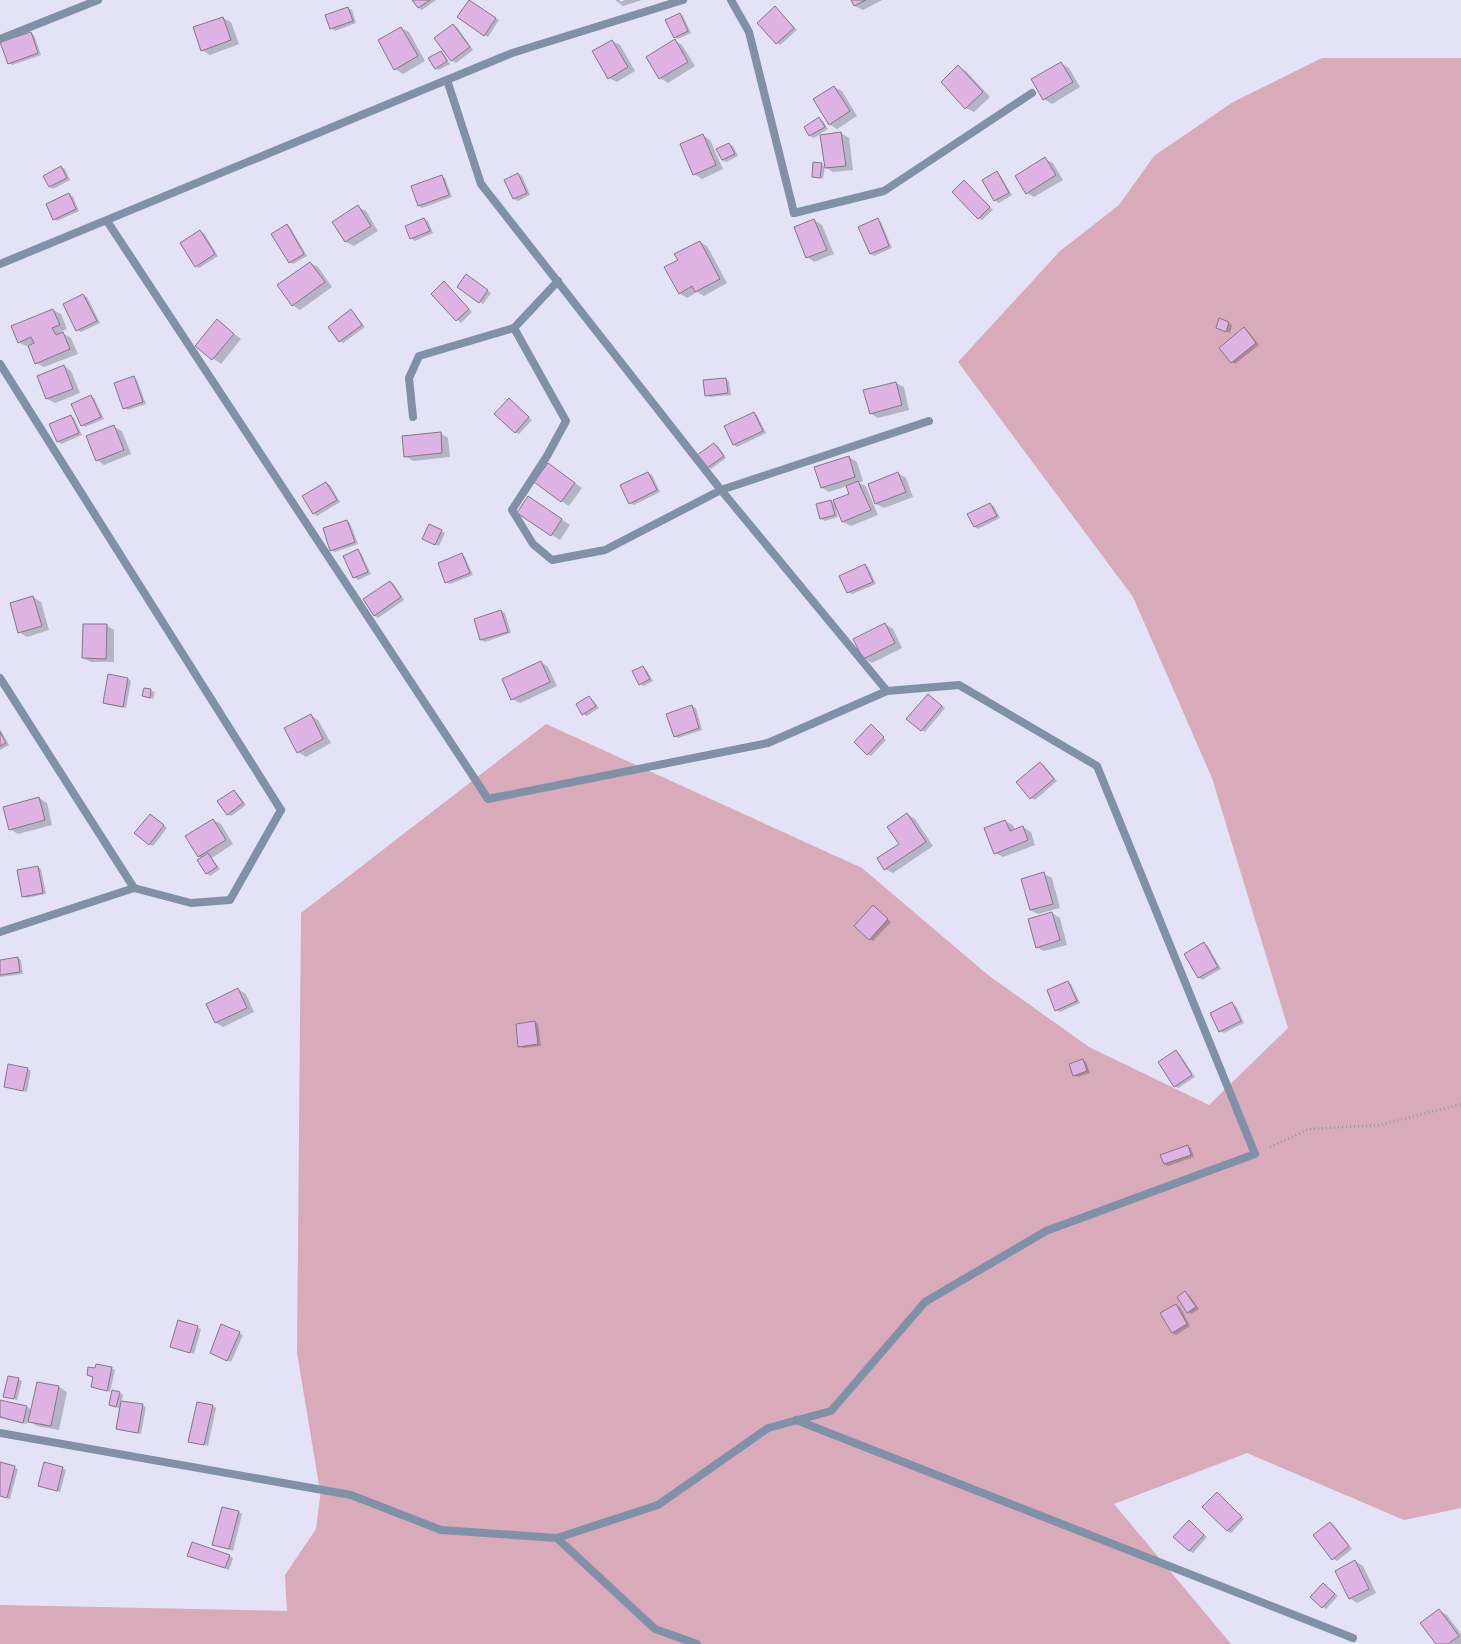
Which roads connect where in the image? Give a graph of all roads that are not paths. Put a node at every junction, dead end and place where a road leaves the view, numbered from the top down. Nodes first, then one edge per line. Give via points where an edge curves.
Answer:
1 (98, 0) edge
2 (683, 0) edge
3 (731, 0) edge
4 (0, 39) edge
5 (447, 80) junction
6 (1032, 92) dead end
7 (107, 221) junction
8 (0, 264) edge
9 (558, 281) junction
10 (514, 328) junction
11 (0, 364) edge
12 (413, 417) dead end
13 (929, 421) dead end
14 (721, 490) junction
15 (0, 678) edge
16 (887, 691) junction
17 (134, 888) junction
18 (0, 932) edge
19 (796, 1420) junction
20 (0, 1432) edge
21 (557, 1538) junction
22 (1353, 1638) dead end
23 (697, 1644) edge

1 - 4 street
2 - 5 street via 512,53
3 - 6 street via 750,32 794,214 884,191
5 - 7 street
5 - 9 street via 481,184
7 - 8 street
7 - 16 street via 488,799 768,743
9 - 10 street
9 - 14 street
10 - 12 street via 420,356 409,378
10 - 14 street via 566,421 512,510 533,544 552,560 605,550
11 - 17 street via 281,810 230,900 191,903
13 - 14 street
14 - 16 street
15 - 17 street
16 - 19 street via 959,685 1097,766 1256,1154 1046,1231 925,1302 831,1411
17 - 18 street
19 - 21 street via 768,1428 658,1505
19 - 22 street
20 - 21 street via 351,1495 441,1530
21 - 23 street via 655,1629

